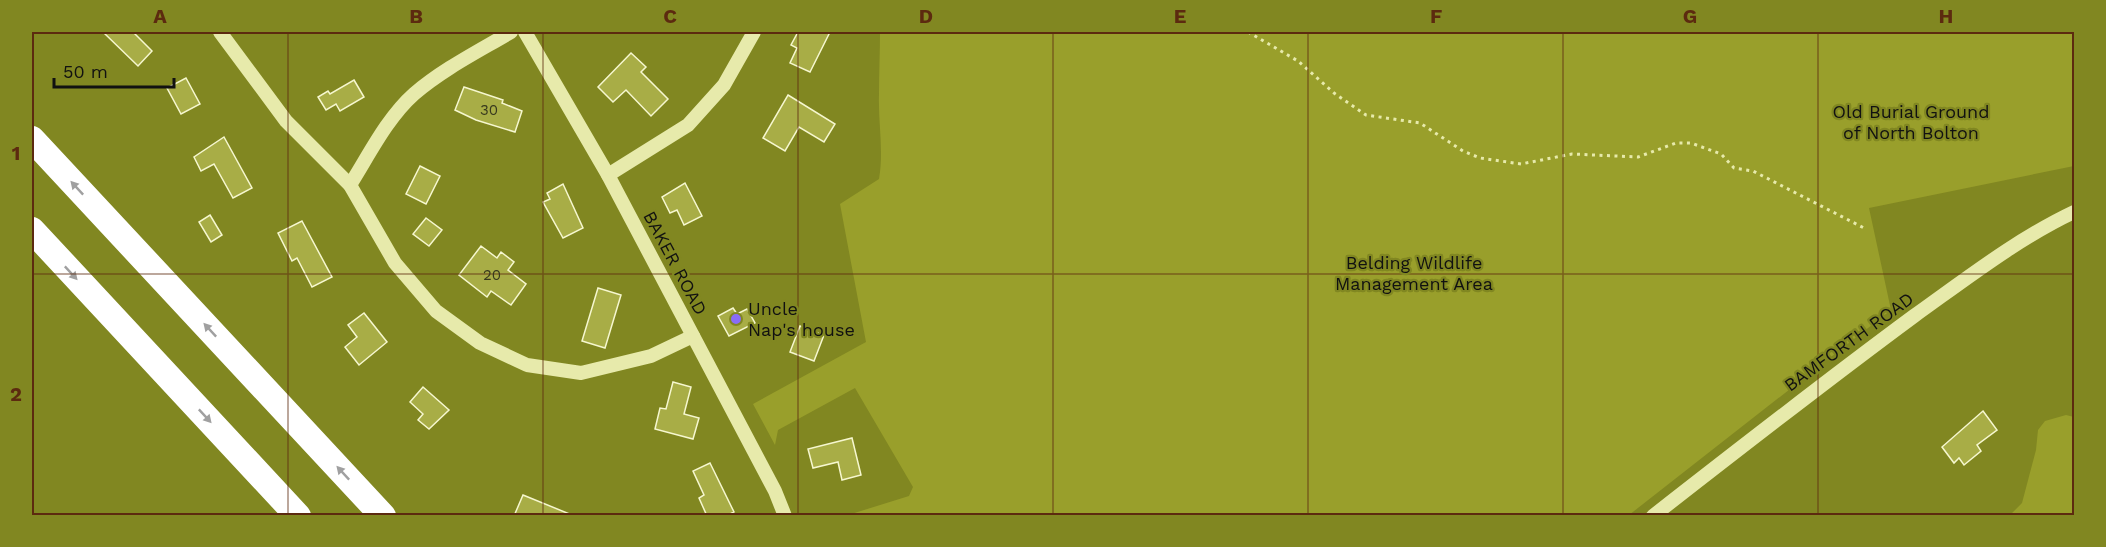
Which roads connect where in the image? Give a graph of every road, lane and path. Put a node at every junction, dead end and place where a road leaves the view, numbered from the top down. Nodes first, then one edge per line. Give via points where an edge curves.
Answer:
1 (220, 32) edge
2 (511, 32) edge
3 (525, 32) edge
4 (754, 32) edge
5 (1248, 32) edge
6 (32, 140) edge
7 (608, 175) junction
8 (350, 185) junction
9 (2074, 212) edge
10 (1864, 228) dead end
11 (32, 231) edge
12 (693, 336) junction
13 (298, 516) edge
14 (383, 516) edge
15 (785, 516) edge
16 (1653, 516) edge

1 - 8 street via 286,121
2 - 8 street via 412,95
3 - 7 street, BAKER ROAD
4 - 7 street via 724,85 688,125
5 - 10 path via 1298,61 1366,115 1420,123 1480,158 1521,164 1572,154 1638,157 1676,143 1691,143 1720,154 1734,168 1753,171
14 -> 6 highway
7 - 12 street, BAKER ROAD
8 - 12 street via 395,263 436,311 480,343 527,365 581,373 651,356
9 - 16 street, BAMFORTH ROAD via 2050,223 1974,273 1806,395
11 -> 13 highway
12 - 15 street, BAKER ROAD

